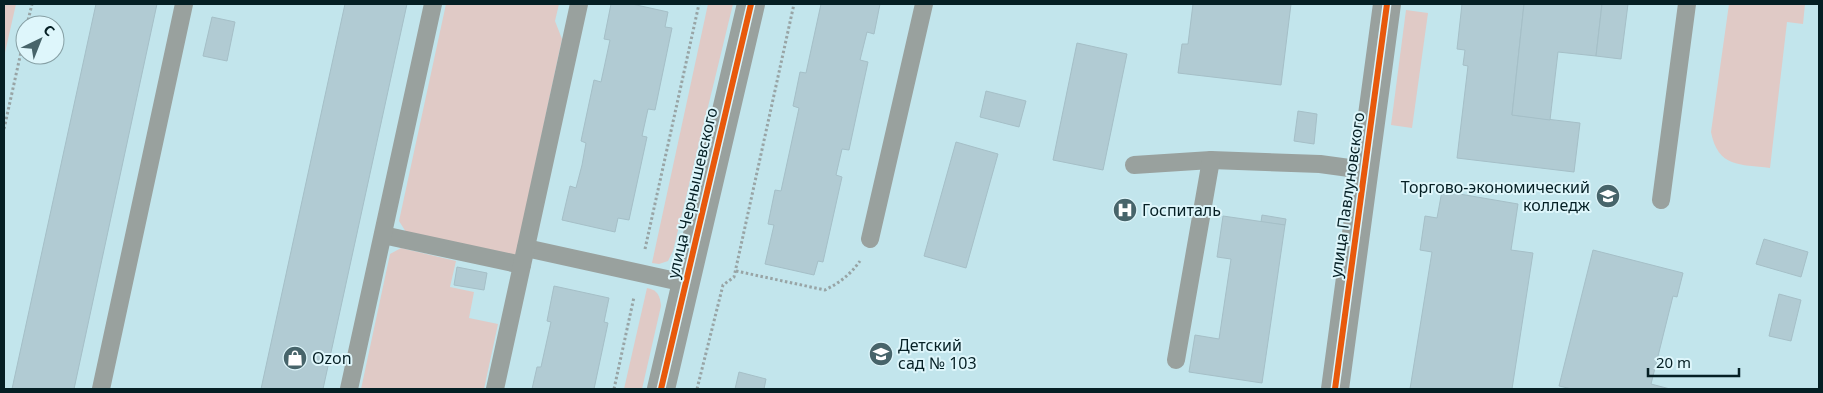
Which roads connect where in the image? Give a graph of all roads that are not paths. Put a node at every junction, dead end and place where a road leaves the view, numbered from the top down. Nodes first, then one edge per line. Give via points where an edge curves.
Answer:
1 (184, 4) edge
2 (433, 4) edge
3 (579, 4) edge
4 (752, 4) edge
5 (924, 4) edge
6 (1387, 4) edge
7 (1687, 4) edge
8 (1211, 160) junction
9 (1134, 165) dead end
10 (1364, 170) junction
11 (1661, 200) dead end
12 (383, 235) junction
13 (870, 239) road end
14 (524, 256) junction
15 (685, 283) junction
16 (1176, 360) dead end
17 (100, 389) edge
18 (350, 389) edge
19 (495, 389) edge
20 (661, 389) edge
21 (1335, 389) edge

1 - 17 lane
2 - 12 lane
3 - 14 lane
4 - 15 street, улица Чернышевского
5 - 13 lane
6 - 10 street, улица Павлуновского
7 - 11 lane
8 - 9 lane
8 - 10 lane via 1320,164
8 - 16 lane
10 - 21 street, улица Павлуновского
12 - 14 lane
12 - 18 lane
14 - 15 lane
14 - 19 lane
15 - 20 street, улица Чернышевского

